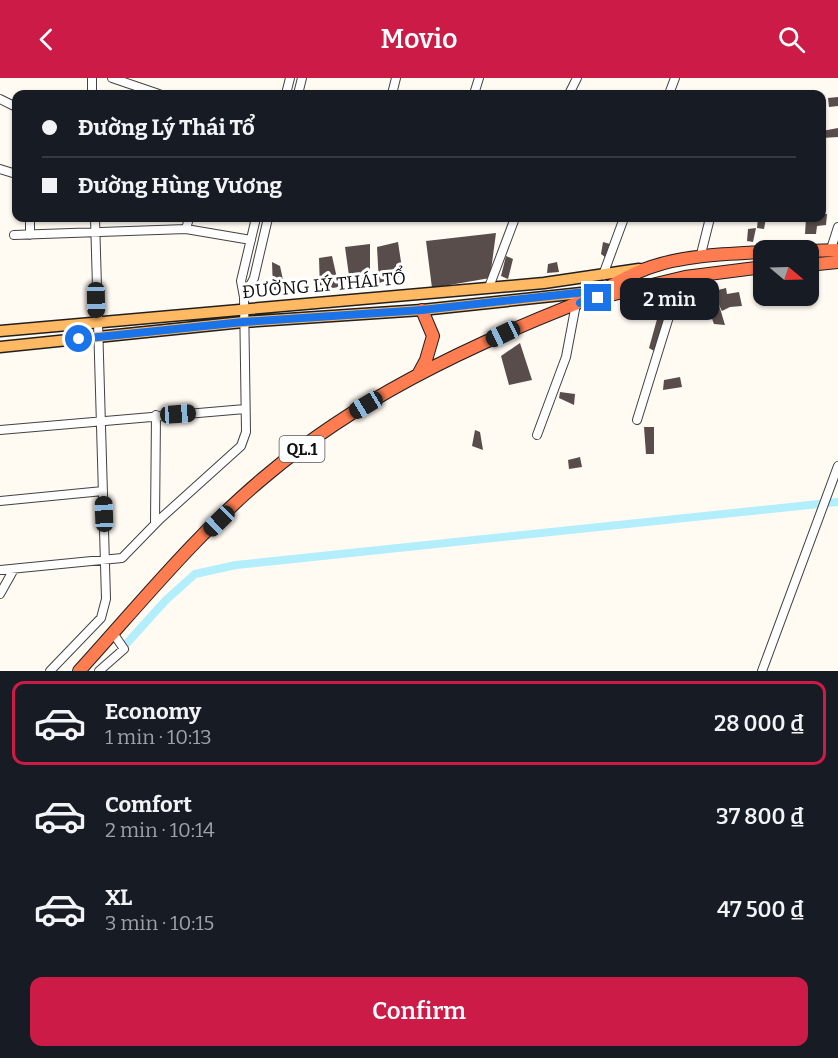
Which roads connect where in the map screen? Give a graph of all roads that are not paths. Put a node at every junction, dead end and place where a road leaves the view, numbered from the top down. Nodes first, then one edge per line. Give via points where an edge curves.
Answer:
1 (112, 78) edge
2 (147, 90) edge
3 (30, 222) edge
4 (94, 222) edge
5 (188, 222) edge
6 (255, 222) edge
7 (267, 222) edge
8 (513, 222) edge
9 (623, 222) edge
10 (709, 222) edge
11 (838, 227) edge
12 (186, 229) junction
13 (95, 232) junction
14 (30, 235) junction
15 (14, 236) dead end
16 (251, 240) junction
17 (834, 251) edge
18 (753, 253) edge
19 (700, 258) junction
20 (838, 262) edge
21 (819, 264) edge
22 (651, 267) junction
23 (753, 268) edge
24 (603, 275) junction
25 (681, 278) junction
26 (653, 284) junction
27 (489, 287) junction
28 (604, 290) junction
29 (440, 292) junction
30 (244, 303) junction
31 (578, 303) junction
32 (441, 308) junction
33 (422, 310) junction
34 (97, 322) junction
35 (243, 322) junction
36 (18, 329) junction
37 (0, 331) edge
38 (98, 336) junction
39 (20, 344) junction
40 (0, 346) edge
41 (419, 373) junction
42 (245, 409) junction
43 (156, 415) junction
44 (101, 420) junction
45 (637, 420) dead end
46 (0, 430) edge
47 (537, 435) dead end
48 (838, 466) edge
49 (103, 491) junction
50 (0, 501) edge
51 (155, 523) junction
52 (105, 561) junction
53 (14, 569) junction
54 (0, 570) edge
55 (0, 594) edge
56 (117, 638) junction
57 (50, 671) edge
58 (79, 671) edge
59 (99, 671) edge
60 (762, 671) edge

1 - 2 street
3 - 14 street
4 - 13 street
5 - 12 street
6 - 16 street
7 - 30 street
8 - 27 street
9 - 24 street
10 - 19 street
11 - 17 street
12 - 13 street
12 - 16 street
13 - 14 street
13 - 34 street
14 - 15 street
16 - 30 street via 241,281
18 - 19 highway, QL.1
19 - 22 highway, QL.1
20 - 21 highway
22 - 24 main road, ĐƯỜNG LÝ THÁI TỔ / QL.1
22 - 28 highway, QL.1
23 - 25 highway, QL.1
24 - 27 main road, ĐƯỜNG LÝ THÁI TỔ / QL.1
25 - 26 highway, QL.1
25 - 45 street
26 - 28 main road, ĐƯỜNG LÝ THÁI TỔ / QL.1
26 - 31 highway, QL.1
27 - 29 main road, ĐƯỜNG LÝ THÁI TỔ / QL.1
28 - 31 highway, QL.1
28 - 32 main road, ĐƯỜNG LÝ THÁI TỔ / QL.1
29 - 30 main road, ĐƯỜNG LÝ THÁI TỔ / QL.1
29 - 32 main road
30 - 34 main road, ĐƯỜNG LÝ THÁI TỔ / QL.1
30 - 35 street
31 - 41 highway, QL.1
31 - 47 street via 566,357
32 - 33 main road, ĐƯỜNG LÝ THÁI TỔ / QL.1
33 - 35 main road, ĐƯỜNG LÝ THÁI TỔ / QL.1
33 - 41 highway via 433,336
34 - 36 main road, ĐƯỜNG LÝ THÁI TỔ / QL.1
34 - 38 street
35 - 38 main road, ĐƯỜNG LÝ THÁI TỔ / QL.1
35 - 42 street
36 - 37 main road, ĐƯỜNG LÝ THÁI TỔ / QL.1
36 - 39 main road
38 - 39 main road, ĐƯỜNG LÝ THÁI TỔ / QL.1
38 - 44 street
39 - 40 main road, ĐƯỜNG LÝ THÁI TỔ / QL.1
41 - 56 highway, QL.1 via 348,416 266,475 187,552
42 - 43 street
42 - 51 street via 246,432 241,446
43 - 44 street
43 - 51 street
44 - 46 street
44 - 49 street
48 - 60 street
49 - 50 street
49 - 52 street
51 - 52 street via 128,554
52 - 53 street
52 - 57 street via 106,599 101,618
53 - 54 street
53 - 55 street
56 - 58 highway, QL.1
56 - 59 street via 124,650

